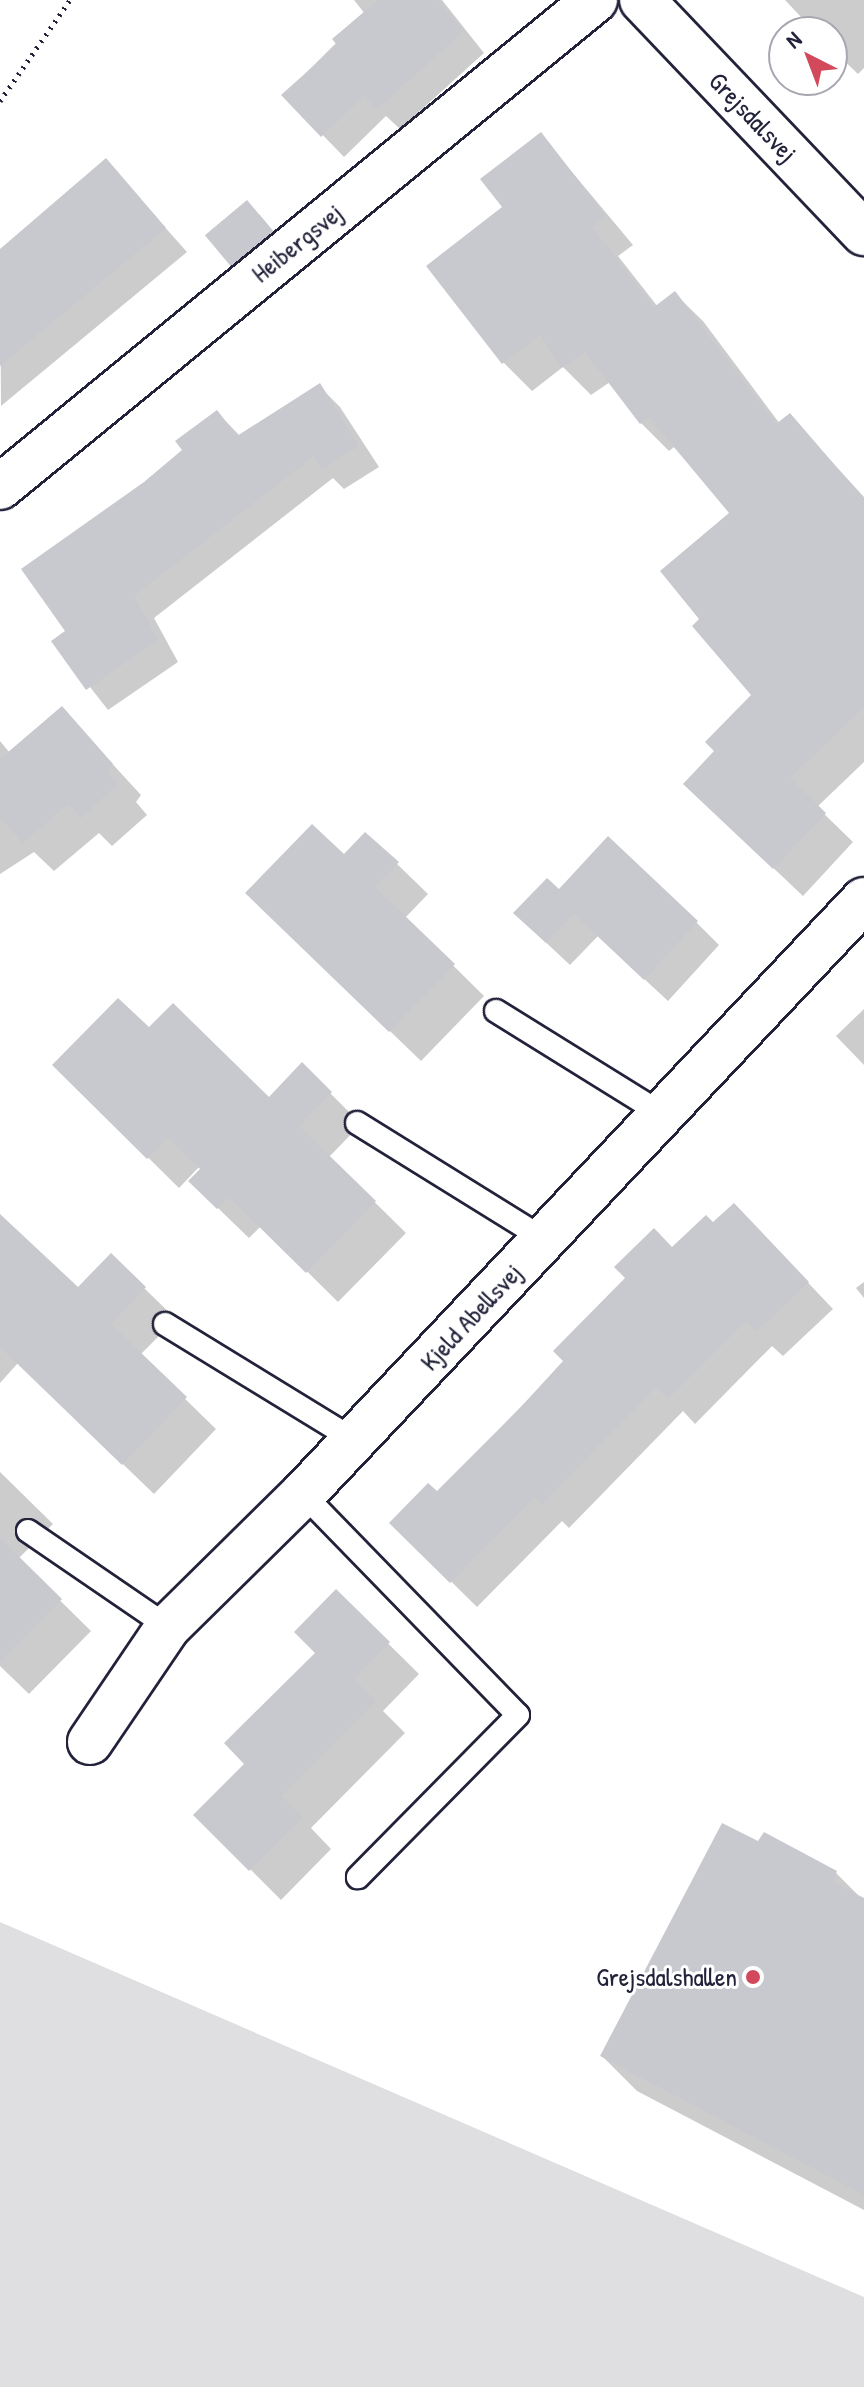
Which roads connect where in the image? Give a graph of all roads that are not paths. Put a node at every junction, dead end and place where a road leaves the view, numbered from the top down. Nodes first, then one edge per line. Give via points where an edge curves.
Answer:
1 (595, 0) edge
2 (642, 0) edge
3 (864, 233) edge
4 (0, 487) edge
5 (864, 900) edge
6 (496, 1011) dead end
7 (662, 1114) junction
8 (357, 1123) dead end
9 (544, 1239) junction
10 (165, 1324) dead end
11 (354, 1440) junction
12 (303, 1494) junction
13 (28, 1531) dead end
14 (168, 1627) junction
15 (90, 1742) dead end
16 (358, 1877) dead end

1 - 4 street, Heibergsvej
2 - 3 street, Grejsdalsvej
5 - 7 street, Kjeld Abellsvej
6 - 7 lane
7 - 9 street, Kjeld Abellsvej
8 - 9 lane
9 - 11 street, Kjeld Abellsvej
10 - 11 lane
11 - 12 street, Kjeld Abellsvej
12 - 14 street, Kjeld Abellsvej
12 - 16 lane via 518,1715
13 - 14 lane
14 - 15 street, Kjeld Abellsvej

